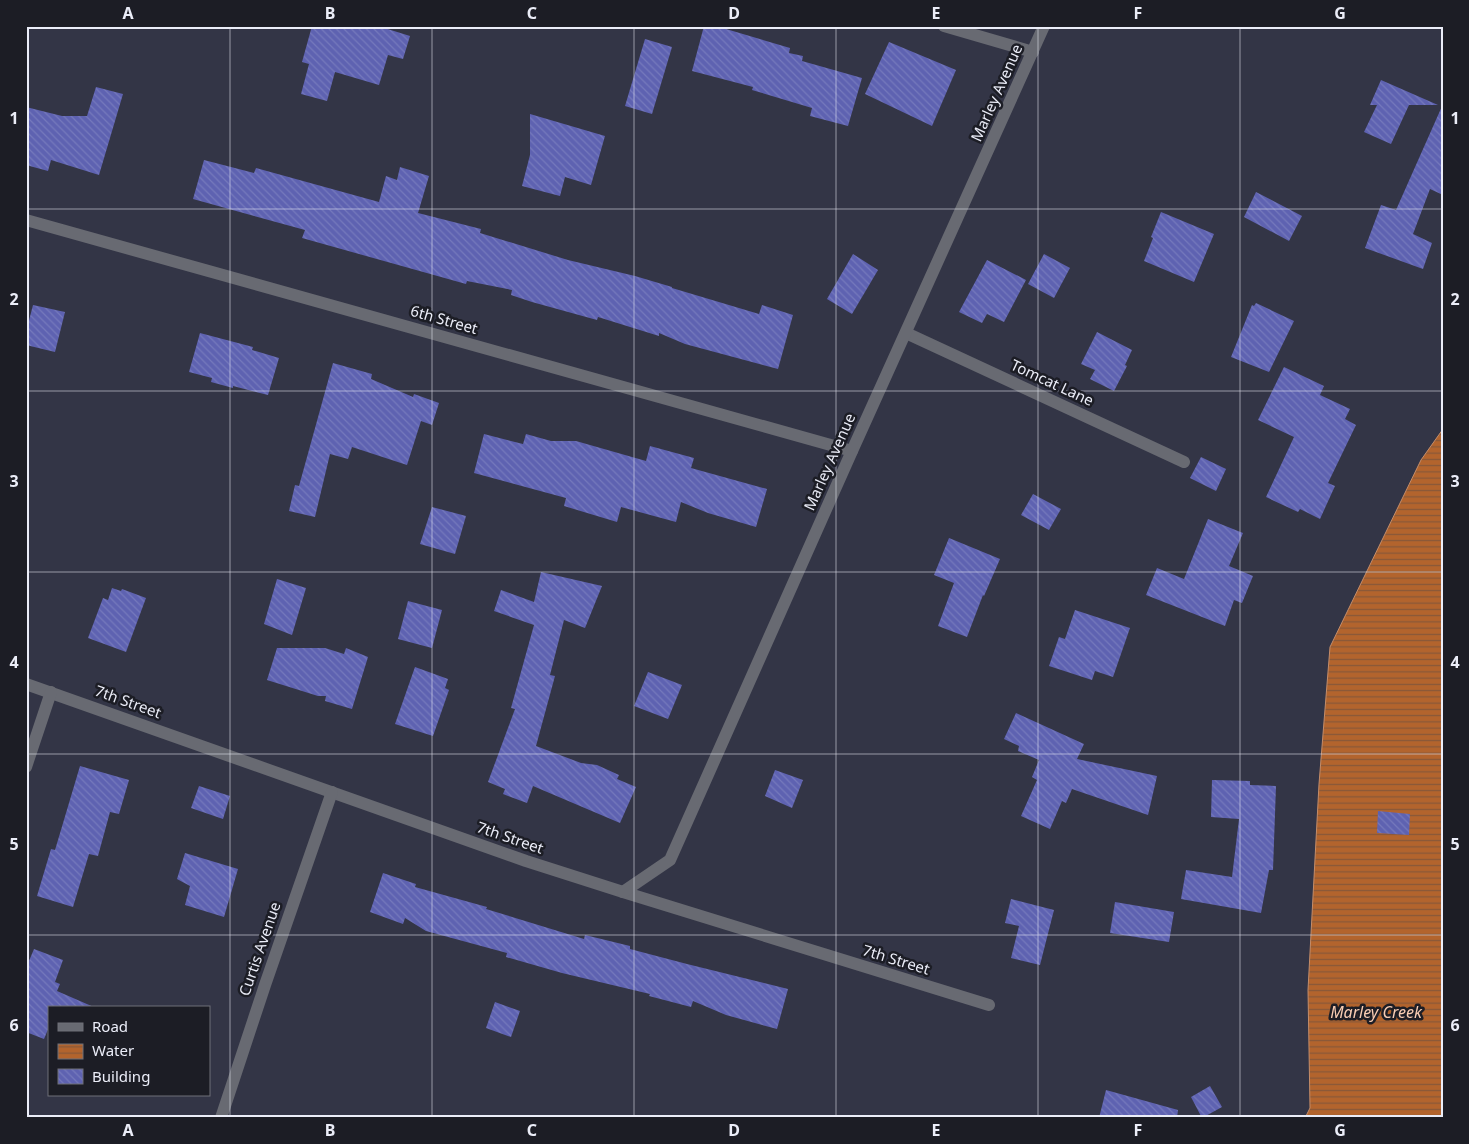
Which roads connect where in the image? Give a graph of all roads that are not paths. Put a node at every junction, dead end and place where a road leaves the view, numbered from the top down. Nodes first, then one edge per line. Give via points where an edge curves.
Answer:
1 (944, 26) edge
2 (1044, 26) edge
3 (1033, 52) junction
4 (26, 220) edge
5 (906, 333) junction
6 (852, 451) junction
7 (1184, 462) dead end
8 (26, 684) edge
9 (51, 692) junction
10 (26, 767) edge
11 (332, 792) junction
12 (623, 892) junction
13 (989, 1005) dead end
14 (221, 1118) edge

1 - 3 street
2 - 3 street, Marley Avenue
3 - 5 street, Marley Avenue
4 - 6 street, 6th Street
5 - 6 street, Marley Avenue
5 - 7 street, Tomcat Lane
6 - 12 street, Marley Avenue via 670,860
8 - 9 street, 7th Street
9 - 10 street
9 - 11 street, 7th Street
11 - 12 street, 7th Street
11 - 14 street, Curtis Avenue
12 - 13 street, 7th Street

